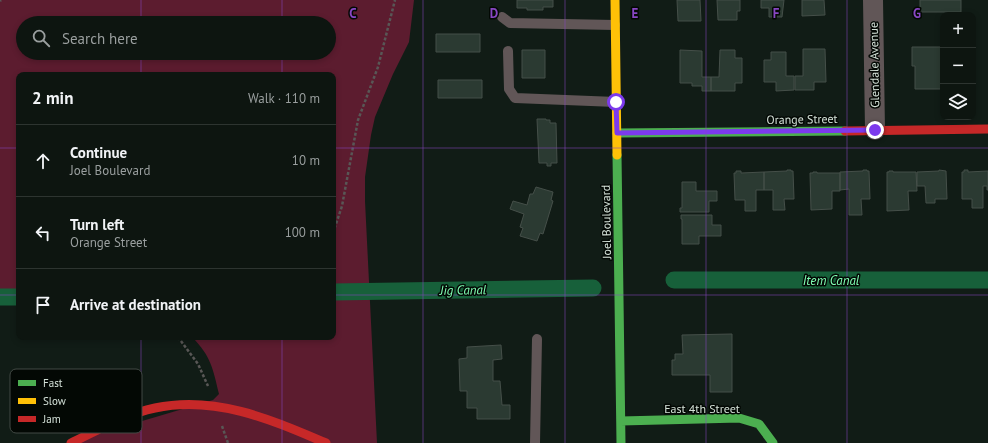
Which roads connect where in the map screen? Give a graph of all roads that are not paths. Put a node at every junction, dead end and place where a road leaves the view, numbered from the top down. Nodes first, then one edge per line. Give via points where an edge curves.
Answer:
1 (615, 0) edge
2 (873, 0) edge
3 (502, 17) dead end
4 (616, 25) junction
5 (508, 51) dead end
6 (616, 102) junction
7 (988, 129) edge
8 (875, 130) junction
9 (617, 133) junction
10 (536, 339) dead end
11 (142, 412) edge
12 (621, 421) junction
13 (92, 433) edge
14 (71, 443) edge
15 (326, 443) edge
16 (535, 443) edge
17 (621, 443) edge
18 (773, 443) edge

1 - 4 street, Joel Boulevard
2 - 8 street, Glendale Avenue
3 - 4 lane via 510,24
4 - 6 street, Joel Boulevard
5 - 6 lane via 509,89 516,98
6 - 9 street, Joel Boulevard
7 - 8 street, Orange Street
8 - 9 street, Orange Street
9 - 12 street, Joel Boulevard
10 - 16 lane
11 - 15 street via 176,404 215,405 254,413
12 - 17 street, Joel Boulevard
12 - 18 street, East 4th Street via 738,418 759,424
13 - 14 street

